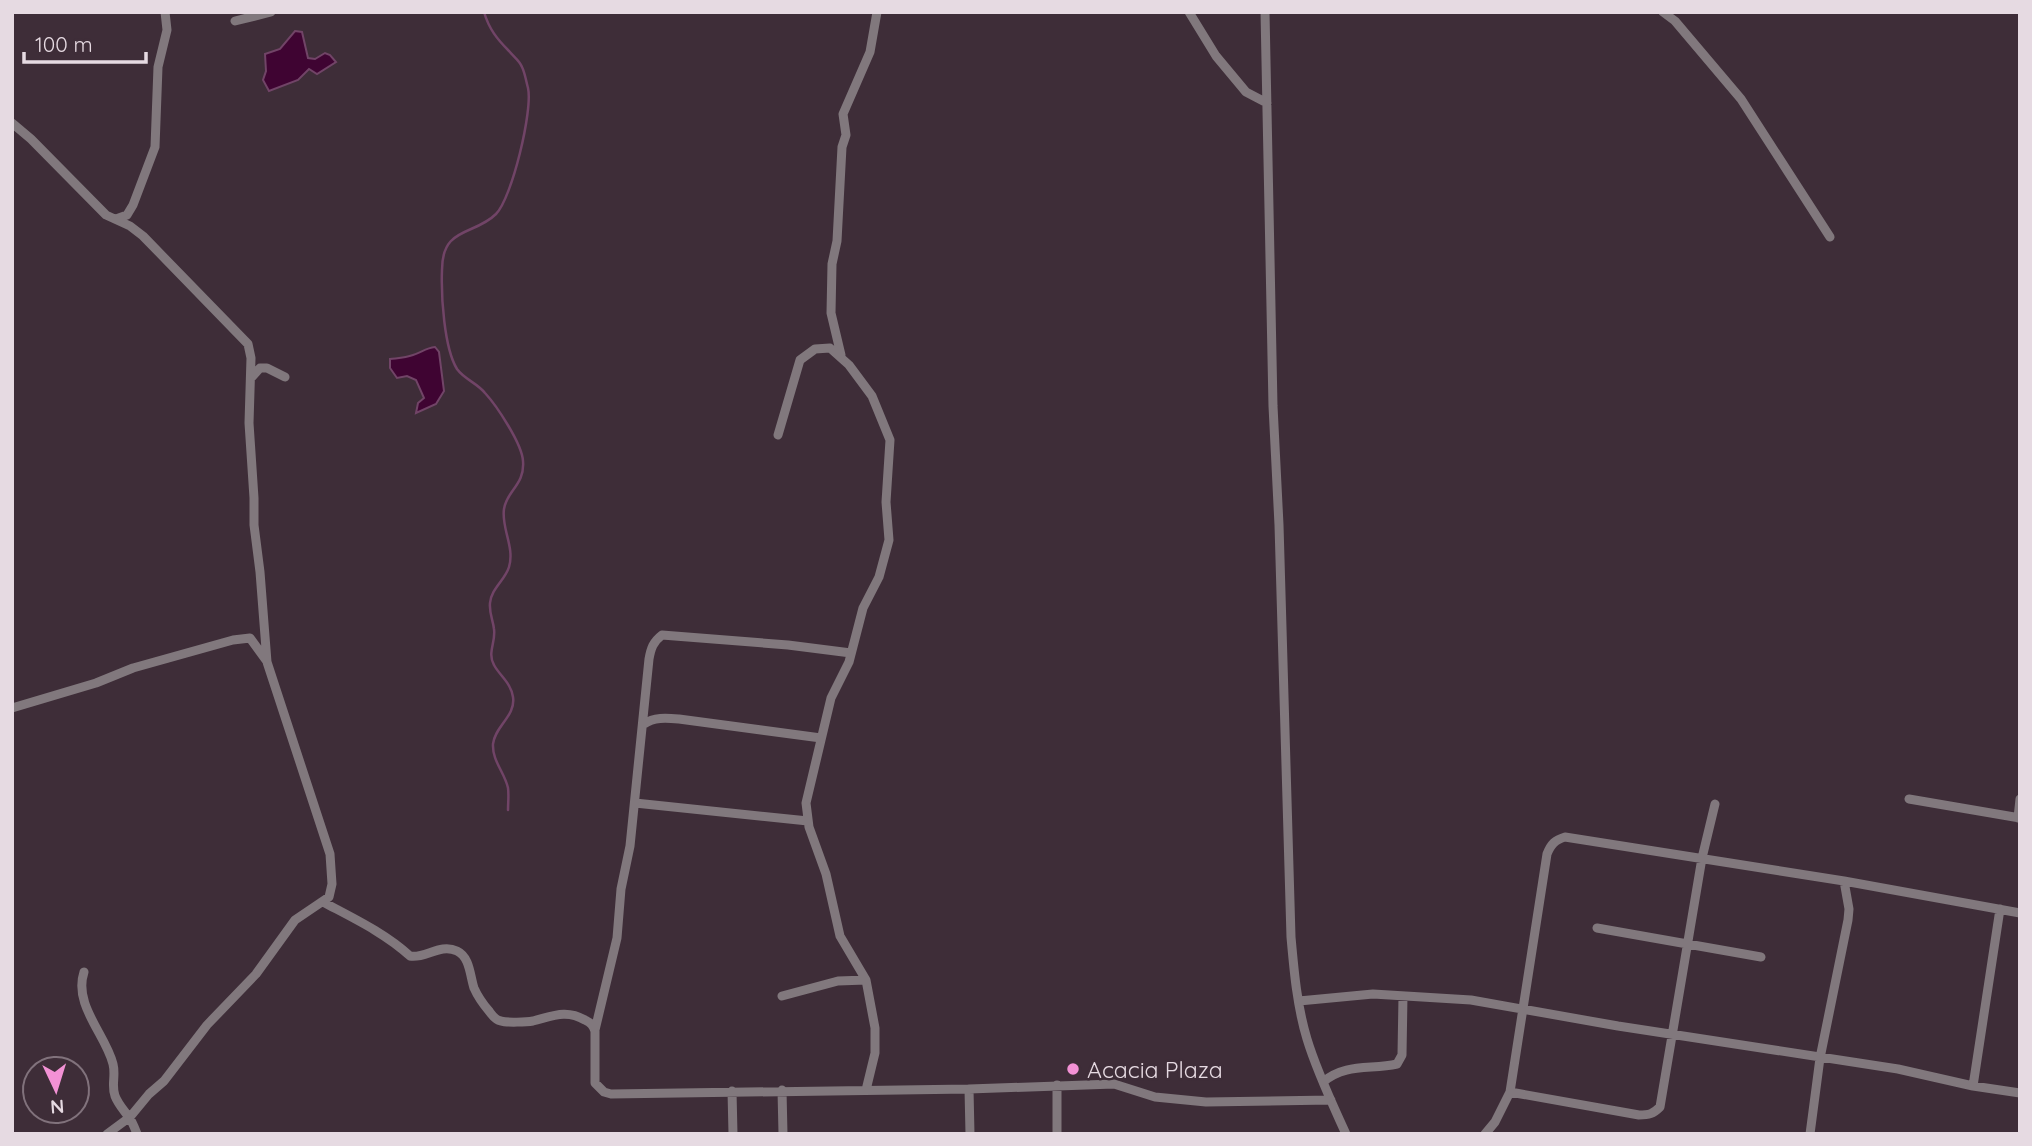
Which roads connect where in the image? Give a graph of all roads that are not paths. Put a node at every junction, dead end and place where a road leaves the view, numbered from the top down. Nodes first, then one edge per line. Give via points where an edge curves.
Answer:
1 (165, 12) edge
2 (271, 12) edge
3 (877, 12) edge
4 (1189, 12) edge
5 (1265, 12) edge
6 (1663, 12) edge
7 (235, 21) dead end
8 (1267, 103) junction
9 (12, 123) edge
10 (116, 219) junction
11 (1830, 237) dead end
12 (841, 356) junction
13 (285, 377) dead end
14 (250, 379) junction
15 (778, 435) dead end
16 (851, 653) junction
17 (267, 662) junction
18 (12, 708) edge
19 (644, 724) junction
20 (821, 738) junction
21 (1909, 799) dead end
22 (2020, 799) edge
23 (635, 803) junction
24 (1715, 804) dead end
25 (2019, 818) edge
26 (808, 821) junction
27 (1702, 858) junction
28 (1844, 881) junction
29 (324, 902) junction
30 (2000, 909) junction
31 (2020, 913) edge
32 (1597, 928) dead end
33 (1688, 944) junction
34 (1761, 957) dead end
35 (85, 972) dead end
36 (866, 979) junction
37 (782, 996) dead end
38 (1403, 996) junction
39 (1299, 1001) junction
40 (1524, 1008) junction
41 (595, 1031) junction
42 (1673, 1033) junction
43 (1820, 1058) junction
44 (1323, 1082) junction
45 (1057, 1085) junction
46 (1973, 1086) junction
47 (969, 1089) junction
48 (782, 1090) junction
49 (866, 1090) junction
50 (732, 1091) junction
51 (1510, 1092) junction
52 (2020, 1093) edge
53 (1331, 1100) junction
54 (130, 1117) junction
55 (107, 1134) edge
56 (137, 1134) edge
57 (733, 1134) edge
58 (783, 1134) edge
59 (970, 1134) edge
60 (1057, 1134) edge
61 (1346, 1134) edge
62 (1485, 1134) edge
63 (1810, 1134) edge

1 - 10 street via 155,147 133,205 127,215
2 - 7 street
3 - 12 street via 870,52 843,114 846,135 831,313
4 - 8 street via 1216,56 1246,92
5 - 8 street
6 - 11 street via 1741,99
8 - 39 street via 1288,868
9 - 10 street via 106,215
10 - 14 street via 143,236 247,344
12 - 15 street via 830,348 814,349 800,360
12 - 16 street via 872,396 890,440 889,540
13 - 14 street via 267,368
14 - 17 street via 254,525
16 - 19 street via 662,635 651,648
16 - 20 street via 831,698
17 - 18 street via 250,638 233,640
17 - 29 street via 330,854 332,884
19 - 20 street via 668,719
19 - 23 street
20 - 26 street via 806,803
21 - 25 street
22 - 25 street
23 - 26 street
23 - 41 street via 617,938
24 - 27 street
26 - 36 street via 840,936
27 - 28 street
27 - 33 street
27 - 40 street via 1556,839 1547,854
28 - 30 street
28 - 43 street via 1848,920
29 - 41 street via 410,956 446,949 460,953 481,1002 497,1020 530,1021 565,1013 588,1021
29 - 54 street via 295,920 256,974
30 - 31 street
30 - 46 street
32 - 33 street
33 - 34 street
33 - 42 street
35 - 54 street via 83,996 112,1061 115,1095
36 - 37 street via 838,981
36 - 49 street via 875,1028 875,1053
38 - 39 street
38 - 40 street
38 - 44 street via 1402,1055 1397,1063 1335,1072
39 - 44 street via 1306,1037
40 - 42 street
40 - 51 street
41 - 50 street via 595,1083 604,1092
42 - 43 street
42 - 51 street via 1660,1107 1655,1113 1615,1112
43 - 46 street
43 - 63 street
44 - 53 street
45 - 47 street
45 - 53 street via 1114,1084 1155,1097 1206,1102
45 - 60 street
46 - 52 street
47 - 49 street
47 - 59 street
48 - 49 street
48 - 50 street
48 - 58 street
50 - 57 street
51 - 62 street
53 - 61 street
54 - 55 street
54 - 56 street

